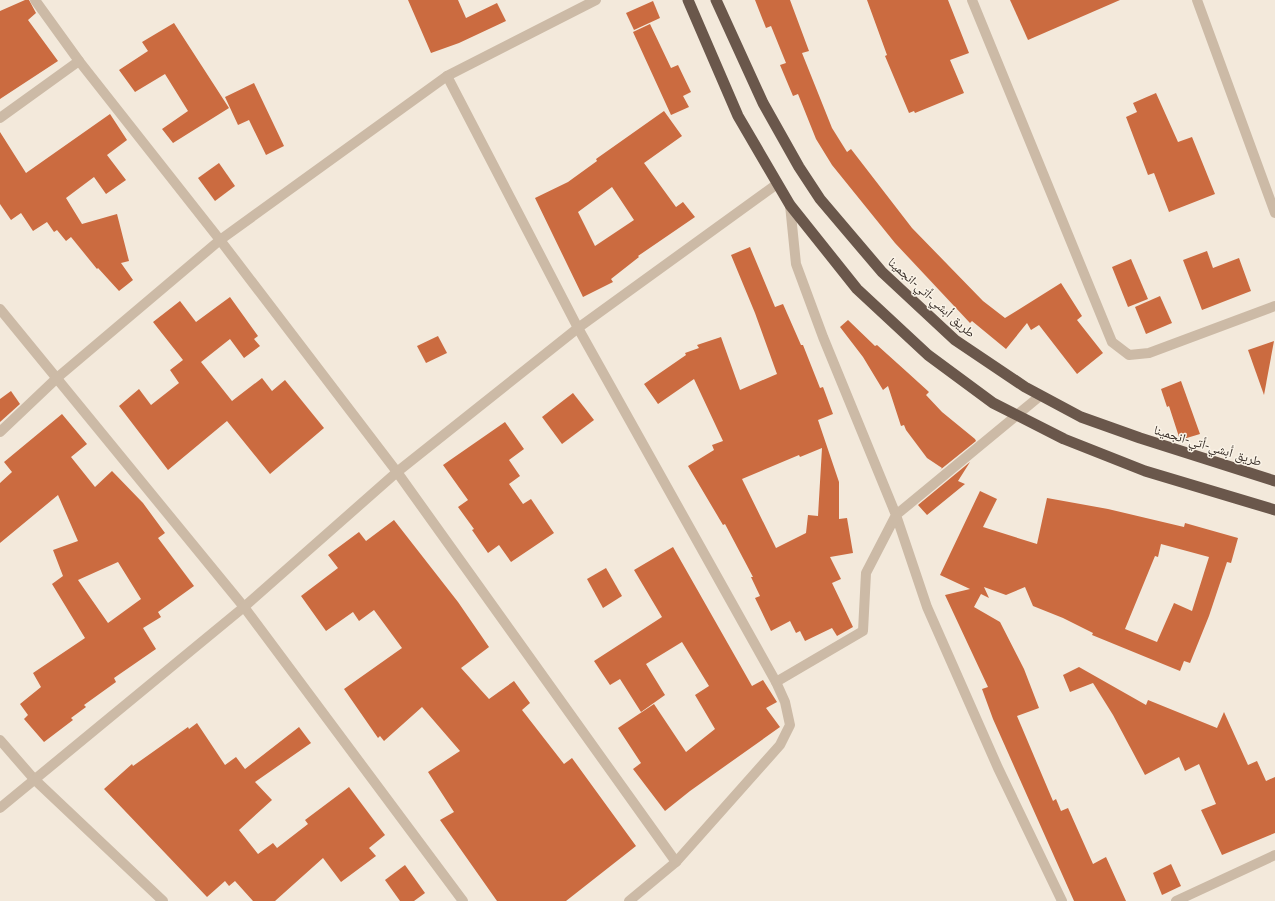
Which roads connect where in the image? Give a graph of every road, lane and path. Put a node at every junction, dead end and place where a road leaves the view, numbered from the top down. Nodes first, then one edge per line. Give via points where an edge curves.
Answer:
1 (35, 0) edge
2 (596, 0) edge
3 (688, 0) edge
4 (716, 0) edge
5 (972, 0) edge
6 (1197, 0) edge
7 (79, 61) junction
8 (447, 76) junction
9 (0, 118) edge
10 (777, 184) junction
11 (790, 205) junction
12 (1275, 213) edge
13 (220, 240) junction
14 (1275, 306) edge
15 (0, 309) edge
16 (578, 328) junction
17 (58, 378) junction
18 (1040, 396) junction
19 (1018, 416) junction
20 (0, 432) edge
21 (397, 472) junction
22 (1275, 480) edge
23 (1275, 510) edge
24 (896, 515) junction
25 (244, 607) junction
26 (776, 682) junction
27 (0, 740) edge
28 (34, 779) junction
29 (0, 808) edge
30 (1275, 855) edge
31 (676, 862) junction
32 (163, 901) edge
33 (463, 901) edge
34 (629, 901) edge
35 (1062, 901) edge
36 (1176, 901) edge

1 - 7 street
2 - 8 street
3 - 10 highway via 738,116
4 - 18 highway, طريق أبشي-أتي-انجمينا via 763,103 820,199 882,272 955,340
5 - 14 street via 1112,342 1129,355 1149,353
6 - 12 street
7 - 9 street
7 - 13 street
8 - 13 street
8 - 16 street
10 - 11 highway
10 - 16 street
11 - 19 highway via 857,289 879,310 928,355 993,403
11 - 24 street via 796,264
13 - 17 street
13 - 21 street
15 - 17 street
16 - 21 street
16 - 26 street
17 - 20 street
17 - 25 street
18 - 19 street
18 - 22 highway, طريق أبشي-أتي-انجمينا via 1081,417
19 - 23 highway via 1064,439 1145,471
19 - 24 street
21 - 25 street
21 - 31 street
24 - 26 street via 866,573 863,631
24 - 35 street via 927,607 998,768
25 - 28 street
25 - 33 street
26 - 31 street via 785,702 790,725 780,745
27 - 28 street
28 - 29 street
28 - 32 street
30 - 36 street
31 - 34 street

